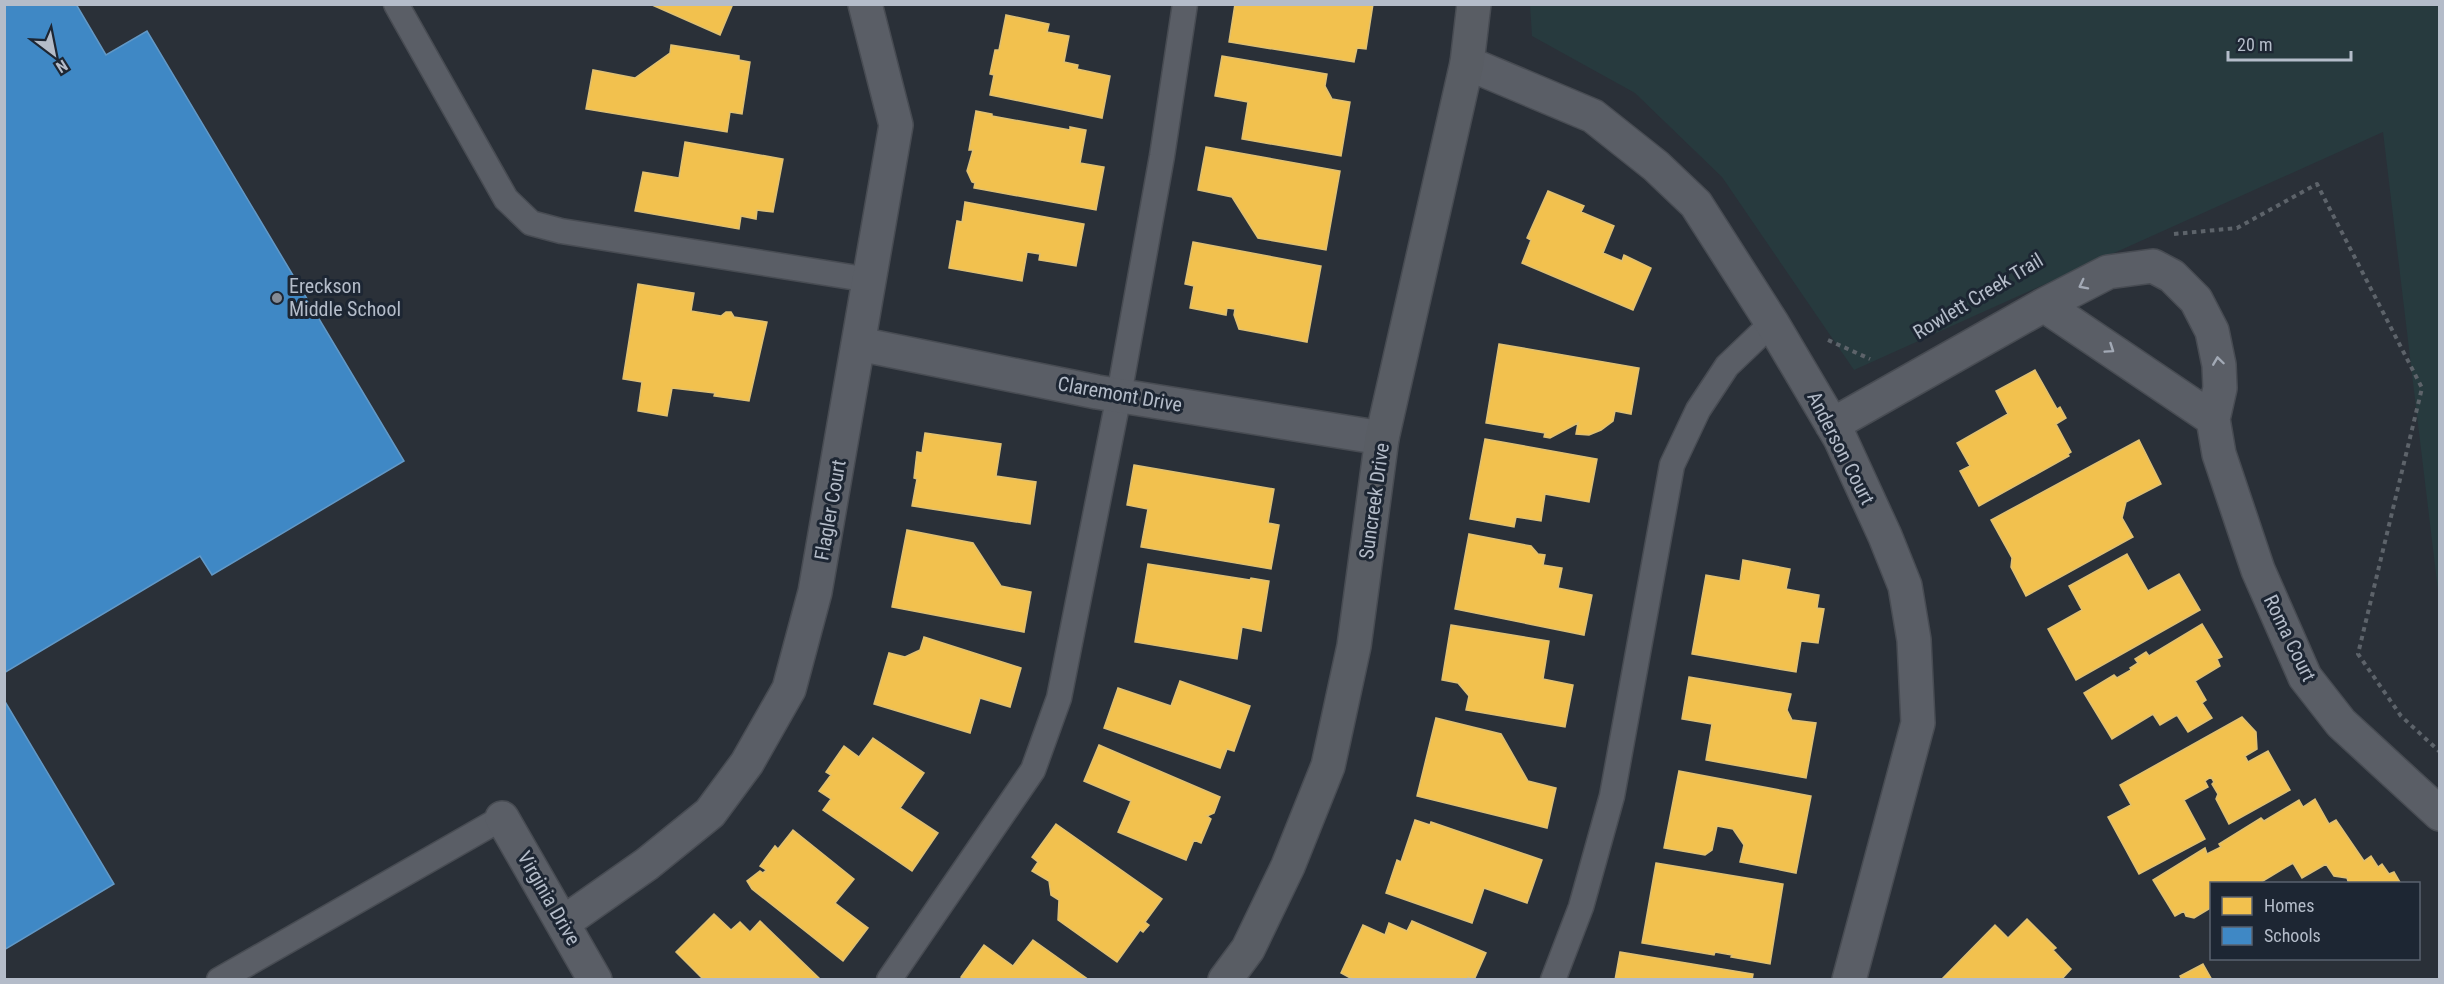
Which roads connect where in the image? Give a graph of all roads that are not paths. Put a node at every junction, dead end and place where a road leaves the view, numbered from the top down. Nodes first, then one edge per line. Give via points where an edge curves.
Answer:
1 (396, 4) edge
2 (865, 4) edge
3 (1185, 4) edge
4 (1474, 4) edge
5 (1467, 63) junction
6 (870, 280) junction
7 (2044, 305) junction
8 (1772, 323) junction
9 (859, 344) junction
10 (1119, 395) junction
11 (2213, 419) junction
12 (1832, 425) junction
13 (1382, 438) junction
14 (2439, 814) edge
15 (502, 818) joint
16 (563, 922) junction
17 (219, 980) edge
18 (595, 980) edge
19 (889, 980) edge
20 (1225, 980) edge
21 (1553, 980) edge
22 (1849, 980) edge

1 - 6 lane via 506,199 531,223
2 - 6 street, Flagler Court via 896,125
3 - 10 lane
4 - 5 street, Suncreek Drive
5 - 8 street, Anderson Court via 1593,116 1656,166 1696,204
5 - 13 street, Suncreek Drive
6 - 9 street, Flagler Court
7 -> 11 street
11 -> 7 street, Roma Court via 2220,388 2212,331 2196,300 2172,276 2153,266 2109,273
7 - 12 street, Roma Court
8 - 12 street, Anderson Court
8 - 21 lane via 1727,366 1698,410 1672,465 1612,796 1581,907
9 - 10 street, Claremont Drive
9 - 16 street, Flagler Court via 815,592 789,689 747,763 710,813 647,864
10 - 13 street, Claremont Drive
10 - 19 lane via 1059,698 1033,770
11 - 14 street, Roma Court via 2219,454 2258,570 2305,677 2341,723
12 - 22 street, Anderson Court via 1905,586 1914,640 1918,723
13 - 20 street, Suncreek Drive via 1354,646 1328,766 1288,866 1248,949
15 - 16 street, Virginia Drive
15 - 17 lane
16 - 18 street, Virginia Drive

